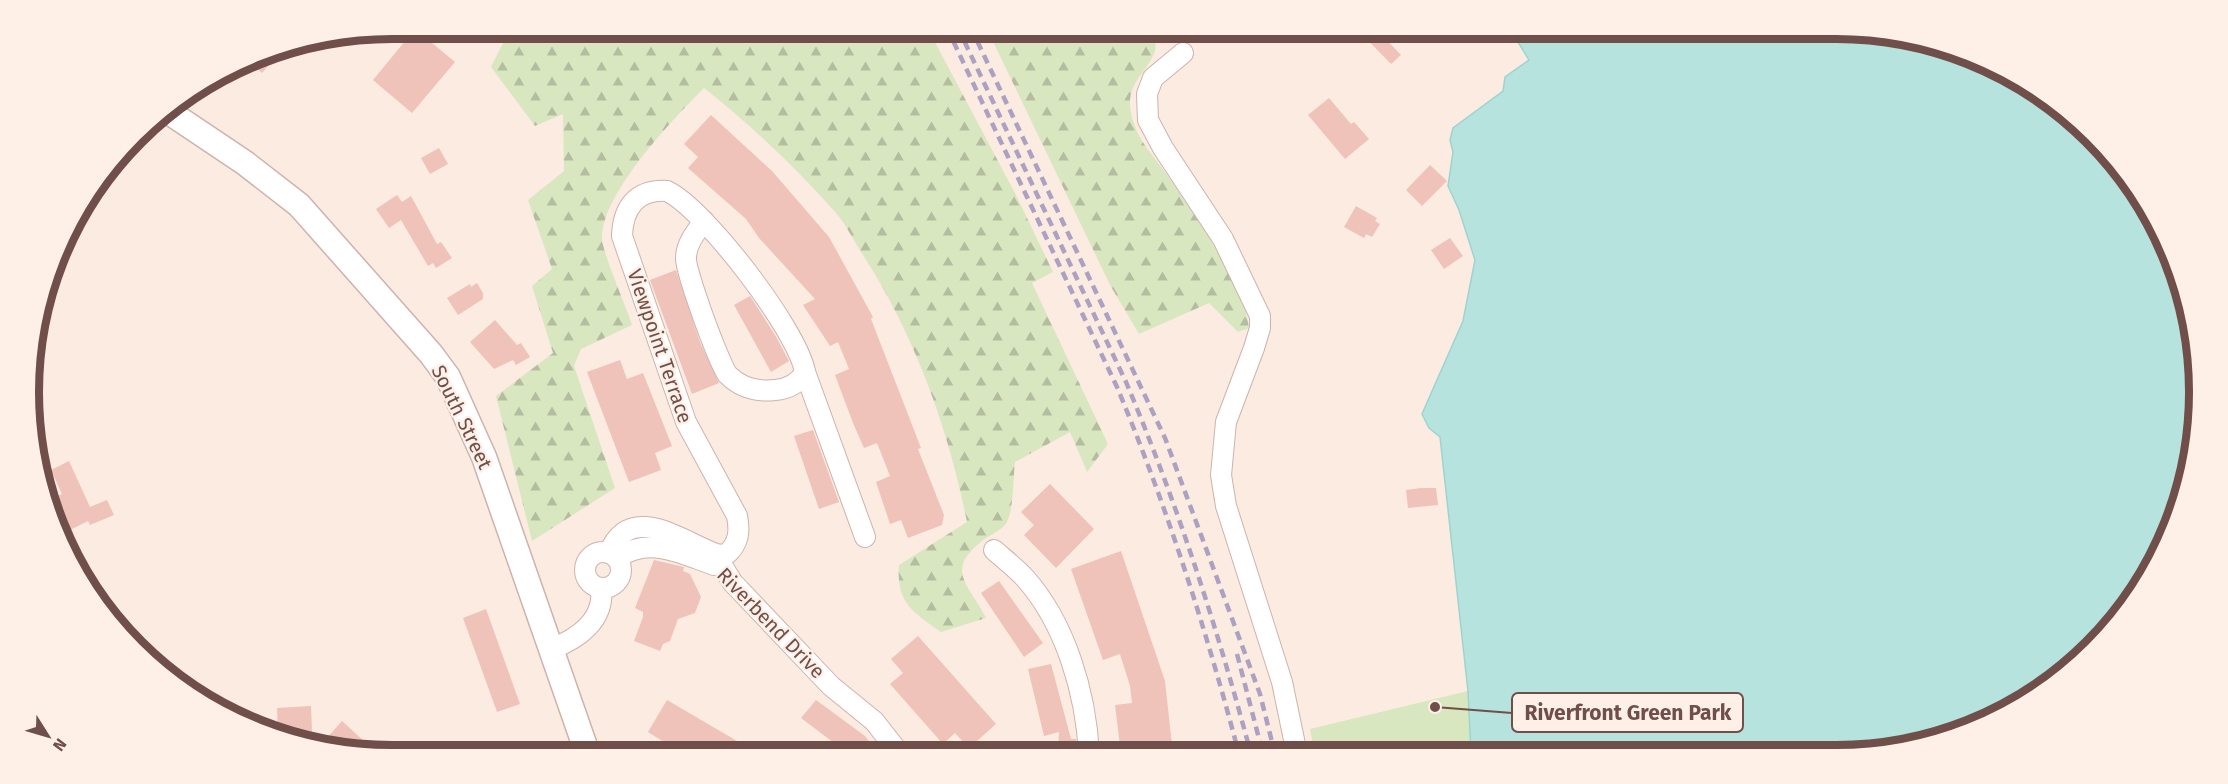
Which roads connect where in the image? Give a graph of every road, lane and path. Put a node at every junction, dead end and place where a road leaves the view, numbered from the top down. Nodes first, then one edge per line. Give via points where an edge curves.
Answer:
1 (1183, 53) dead end
2 (173, 115) edge
3 (704, 221) junction
4 (805, 372) junction
5 (865, 537) dead end
6 (994, 550) dead end
7 (613, 555) junction
8 (721, 561) junction
9 (601, 588) junction
10 (551, 649) junction
11 (585, 745) edge
12 (893, 745) edge
13 (1088, 745) edge
14 (1295, 745) edge

1 - 14 street via 1153,78 1146,111 1163,148 1223,239 1260,316 1254,348 1226,422 1221,475 1226,506 1282,682
2 - 10 street, South Street via 299,205 448,377 484,457
3 - 4 street, Viewpoint Terrace via 748,272 801,355
3 - 4 street via 689,244 686,264 729,375 753,390 773,391 788,387
3 - 8 street, Viewpoint Terrace via 673,194 656,190 646,192 630,205 622,236 686,422 737,516 740,529 736,543
4 - 5 street, Viewpoint Terrace
6 - 13 street via 1025,578 1057,629 1082,696
7 - 8 street, Riverbend Drive via 632,548 660,547
7 - 9 street via 621,564 620,579
7 - 9 street, Riverbend Drive via 599,553 591,557 585,569 589,582
8 - 12 street, Riverbend Drive via 733,583 831,686 874,721
9 - 10 street via 600,607 589,626 572,640
10 - 11 street, South Street

